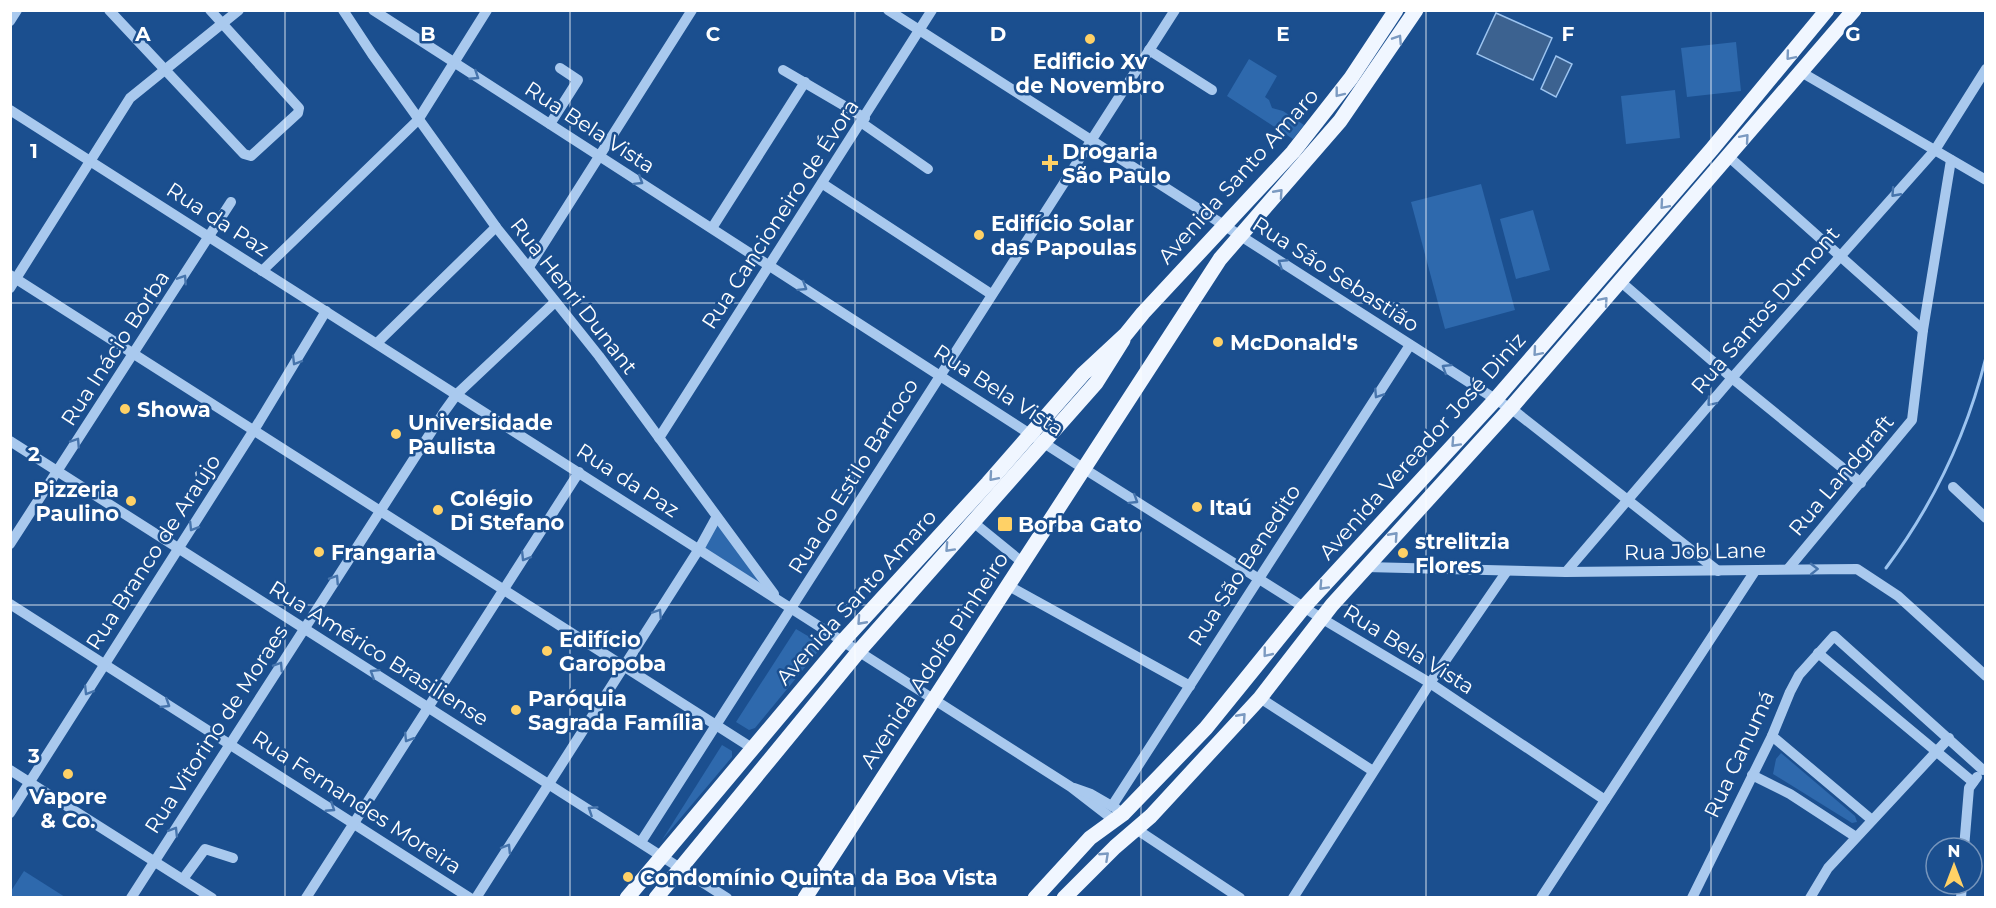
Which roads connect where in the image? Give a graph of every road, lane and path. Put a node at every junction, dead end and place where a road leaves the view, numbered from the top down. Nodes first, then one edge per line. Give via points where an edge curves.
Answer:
1 (17, 10) edge
2 (109, 10) edge
3 (210, 10) edge
4 (239, 10) edge
5 (343, 10) edge
6 (373, 10) edge
7 (487, 10) edge
8 (692, 10) edge
9 (888, 10) edge
10 (932, 10) edge
11 (1174, 10) edge
12 (1396, 10) edge
13 (1416, 10) edge
14 (1827, 10) edge
15 (1854, 10) edge
16 (10, 21) edge
17 (222, 24) junction
18 (919, 31) junction
19 (1149, 50) junction
20 (453, 62) junction
21 (561, 68) dead end
22 (164, 69) junction
23 (1986, 69) edge
24 (783, 70) dead end
25 (1801, 72) junction
26 (805, 82) junction
27 (1212, 90) dead end
28 (10, 110) edge
29 (418, 120) junction
30 (863, 121) junction
31 (550, 124) junction
32 (1092, 140) junction
33 (1935, 150) junction
34 (599, 156) junction
35 (1728, 157) junction
36 (1951, 160) junction
37 (91, 161) junction
38 (928, 169) dead end
39 (1986, 180) edge
40 (823, 184) junction
41 (231, 202) dead end
42 (1223, 225) junction
43 (496, 227) junction
44 (712, 228) junction
45 (1239, 235) junction
46 (210, 237) junction
47 (1840, 254) junction
48 (770, 266) junction
49 (529, 267) junction
50 (262, 271) junction
51 (12, 280) edge
52 (1621, 282) junction
53 (991, 294) junction
54 (555, 302) junction
55 (326, 311) junction
56 (1923, 330) junction
57 (377, 344) junction
58 (1410, 345) junction
59 (134, 354) junction
60 (941, 374) junction
61 (1732, 378) junction
62 (457, 394) junction
63 (1495, 400) junction
64 (1510, 409) junction
65 (254, 430) junction
66 (1037, 437) junction
67 (659, 438) junction
68 (10, 441) edge
69 (1084, 469) junction
70 (579, 471) junction
71 (57, 472) junction
72 (1861, 483) junction
73 (1953, 487) dead end
74 (1629, 499) junction
75 (380, 509) junction
76 (716, 518) junction
77 (1986, 518) edge
78 (973, 522) junction
79 (10, 544) edge
80 (179, 549) junction
81 (699, 549) junction
82 (1022, 562) junction
83 (1366, 567) junction
84 (1788, 569) junction
85 (1507, 571) junction
86 (1718, 571) junction
87 (1755, 571) junction
88 (1566, 572) junction
89 (1258, 578) junction
90 (1006, 585) junction
91 (504, 589) junction
92 (780, 601) junction
93 (10, 604) edge
94 (1304, 607) junction
95 (792, 609) junction
96 (1321, 618) junction
97 (303, 628) junction
98 (843, 641) junction
99 (859, 651) junction
100 (1818, 653) junction
101 (105, 665) junction
102 (624, 665) junction
103 (1986, 676) edge
104 (1430, 683) junction
105 (1190, 686) junction
106 (1260, 698) junction
107 (934, 700) junction
108 (428, 706) junction
109 (716, 724) junction
110 (1772, 736) junction
111 (1949, 738) junction
112 (230, 744) junction
113 (752, 748) junction
114 (1935, 753) junction
115 (768, 760) junction
116 (1984, 769) edge
117 (10, 771) edge
118 (1373, 771) junction
119 (1752, 775) junction
120 (1973, 782) junction
121 (29, 783) junction
122 (549, 783) junction
123 (1605, 800) junction
124 (10, 813) edge
125 (1117, 814) junction
126 (1872, 820) junction
127 (354, 823) junction
128 (1136, 829) junction
129 (1965, 836) edge
130 (1856, 837) junction
131 (641, 842) junction
132 (662, 855) junction
133 (233, 858) dead end
134 (154, 861) junction
135 (680, 867) junction
136 (183, 879) junction
137 (131, 897) edge
138 (212, 897) edge
139 (306, 897) edge
140 (470, 897) edge
141 (476, 897) edge
142 (627, 897) edge
143 (656, 897) edge
144 (727, 897) edge
145 (805, 897) edge
146 (1035, 897) edge
147 (1064, 897) edge
148 (1240, 897) edge
149 (1293, 897) edge
150 (1541, 897) edge
151 (1692, 897) edge
152 (1810, 897) edge

1 - 16 street
2 - 22 street
3 - 17 street
4 - 17 street
5 - 29 street, Rua Henri Dunant
6 - 20 street, Rua Bela Vista
7 - 20 street
8 - 34 street
9 - 18 street, Rua São Sebastião
10 - 18 street, Rua Cancioneiro de Évora
11 - 19 street, Rua do Estilo Barroco
12 -> 42 main road, Avenida Santo Amaro via 1351,78 1293,152
45 -> 13 main road, Avenida Santo Amaro via 1340,122
14 -> 63 main road, Avenida Vereador José Diniz
15 - 25 main road, Avenida Vereador José Diniz
17 - 22 street
17 - 22 street via 297,106 298,113 254,155 244,154
18 - 30 street, Rua Cancioneiro de Évora
18 - 32 street, Rua São Sebastião
19 - 27 street
19 - 32 street, Rua do Estilo Barroco
20 - 29 street
20 -> 31 street, Rua Bela Vista
21 - 31 street via 578,80
22 - 37 street via 130,98
23 - 33 street, Rua Santos Dumont
24 - 26 street
25 - 33 street
35 -> 25 main road, Avenida Vereador José Diniz
26 - 30 street
26 - 44 street
28 - 37 street, Rua da Paz
29 - 43 street, Rua Henri Dunant
29 - 50 street
30 - 38 street
30 - 40 street, Rua Cancioneiro de Évora
31 - 34 street, Rua Bela Vista
32 - 42 street, Rua São Sebastião
32 - 53 street, Rua do Estilo Barroco
33 - 36 street
33 -> 47 street, Rua Santos Dumont
34 -> 44 street, Rua Bela Vista
34 - 49 street
35 - 47 street
35 - 52 main road, Avenida Vereador José Diniz
36 - 39 street
36 - 56 street, Rua Landgraft
37 - 46 street, Rua da Paz
37 - 51 street
40 - 48 street, Rua Cancioneiro de Évora
40 - 53 street
41 - 46 street, Rua Inácio Borba
42 - 45 street, Rua São Sebastião
42 - 66 main road, Avenida Santo Amaro via 1126,334 1098,358
43 - 49 street, Rua Henri Dunant
43 - 57 street
44 - 48 street, Rua Bela Vista
58 -> 45 street, Rua São Sebastião
45 - 69 main road, Avenida Adolfo Pinheiro
46 - 50 street, Rua da Paz
59 -> 46 street, Rua Inácio Borba
47 - 56 street
47 - 61 street, Rua Santos Dumont
48 -> 60 street, Rua Bela Vista
48 - 67 street, Rua Cancioneiro de Évora
49 - 54 street, Rua Henri Dunant
50 - 55 street, Rua da Paz
51 - 59 street
52 - 61 street
64 -> 52 main road, Avenida Vereador José Diniz
53 - 60 street, Rua do Estilo Barroco
54 - 62 street, Rua Vitorino de Moraes
54 - 67 street, Rua Henri Dunant
55 - 57 street, Rua da Paz
55 -> 65 street, Rua Branco de Araújo
56 - 72 street, Rua Landgraft via 1912,420
57 - 62 street, Rua da Paz
63 -> 58 street, Rua São Sebastião
58 -> 89 street, Rua São Benedito
59 - 65 street
71 -> 59 street, Rua Inácio Borba
60 - 66 street, Rua Bela Vista
60 - 95 street, Rua do Estilo Barroco
61 - 72 street
61 -> 74 street, Rua Santos Dumont
62 - 70 street, Rua da Paz
62 - 75 street, Rua Vitorino de Moraes
63 - 64 street, Rua São Sebastião
63 -> 94 main road, Avenida Vereador José Diniz
64 - 74 street, Rua São Sebastião
83 -> 64 main road, Avenida Vereador José Diniz
65 - 75 street
65 -> 80 street, Rua Branco de Araújo
66 - 69 street, Rua Bela Vista
66 - 78 main road, Avenida Santo Amaro
66 -> 98 main road, Avenida Santo Amaro
67 - 76 street, Rua Henri Dunant
68 - 71 street, Rua Américo Brasiliense
69 - 82 main road, Avenida Adolfo Pinheiro
69 -> 89 street, Rua Bela Vista
70 - 81 street, Rua da Paz
70 -> 91 street
71 - 79 street, Rua Inácio Borba
71 - 80 street, Rua Américo Brasiliense
72 - 84 street, Rua Landgraft
73 - 77 street
74 - 86 street, Rua São Sebastião
74 - 88 street, Rua Santos Dumont
75 - 91 street
97 -> 75 street, Rua Vitorino de Moraes
76 - 81 street
76 - 92 street, Rua Henri Dunant
78 - 82 street
78 -> 99 main road, Avenida Santo Amaro
80 - 97 street, Rua Américo Brasiliense
80 - 101 street, Rua Branco de Araújo
81 - 92 street, Rua da Paz
102 -> 81 street
82 - 90 main road, Avenida Adolfo Pinheiro
83 - 85 street, Rua Job Lane
83 - 96 main road, Avenida Vereador José Diniz
84 - 87 street, Rua Job Lane
84 -> 103 street, Rua Job Lane via 1848,568 1866,573 1898,596
85 - 88 street, Rua Job Lane
85 - 104 street
86 - 87 street, Rua Job Lane
86 - 88 street, Rua Job Lane
87 - 123 street
89 - 94 street, Rua Bela Vista
89 - 105 street, Rua São Benedito
90 - 105 street
90 - 107 main road, Avenida Adolfo Pinheiro
91 - 102 street
91 - 108 street
92 - 95 street, Rua da Paz
93 - 101 street, Rua Fernandes Moreira
94 - 96 street, Rua Bela Vista
94 -> 125 main road, Avenida Vereador José Diniz via 1206,728
95 - 98 street, Rua da Paz
95 - 109 street, Rua do Estilo Barroco
96 - 104 street, Rua Bela Vista
96 - 106 main road, Avenida Vereador José Diniz
108 -> 97 street, Rua Américo Brasiliense
112 -> 97 street, Rua Vitorino de Moraes
98 - 99 street, Rua da Paz
98 - 113 main road, Avenida Santo Amaro
99 - 107 street, Rua da Paz
99 - 115 main road, Avenida Santo Amaro
100 - 110 street, Rua Canumá via 1799,675
100 - 111 street, Rua Canumá via 1834,636
100 - 114 street
101 -> 112 street, Rua Fernandes Moreira
101 -> 121 street, Rua Branco de Araújo
102 - 109 street
102 - 122 street
104 - 118 street
104 - 123 street, Rua Bela Vista
105 - 125 street, Rua São Benedito
106 - 118 street
128 -> 106 main road, Avenida Vereador José Diniz
107 - 125 street, Rua da Paz
107 - 145 main road, Avenida Adolfo Pinheiro
108 - 122 street, Rua Américo Brasiliense
108 -> 127 street
109 - 113 street
109 - 131 street, Rua do Estilo Barroco
110 - 119 street, Rua Canumá
110 - 126 street
111 - 114 street
111 - 116 street
112 -> 127 street, Rua Fernandes Moreira
134 -> 112 street, Rua Vitorino de Moraes
113 - 115 main road
113 - 132 main road, Avenida Santo Amaro
114 - 120 street
114 - 126 street
115 - 135 main road, Avenida Santo Amaro
116 - 120 street
117 - 121 street
118 - 149 street
119 - 130 street via 1790,794
119 - 151 street, Rua Canumá
120 - 129 street via 1967,801
121 - 124 street, Rua Branco de Araújo
121 - 134 street
131 -> 122 street, Rua Américo Brasiliense
141 -> 122 street
123 - 150 street
125 - 146 main road, Avenida Vereador José Diniz
126 - 130 street
127 - 139 street
127 - 140 street, Rua Fernandes Moreira
147 -> 128 main road, Avenida Vereador José Diniz
128 - 148 street
130 - 152 street via 1822,875
131 - 132 street, Rua Américo Brasiliense
132 - 135 street, Rua Américo Brasiliense
132 - 142 main road, Avenida Santo Amaro
133 - 136 street via 205,849
134 - 136 street
134 - 137 street, Rua Vitorino de Moraes
135 - 143 main road, Avenida Santo Amaro
135 - 144 street, Rua Américo Brasiliense
136 - 138 street

